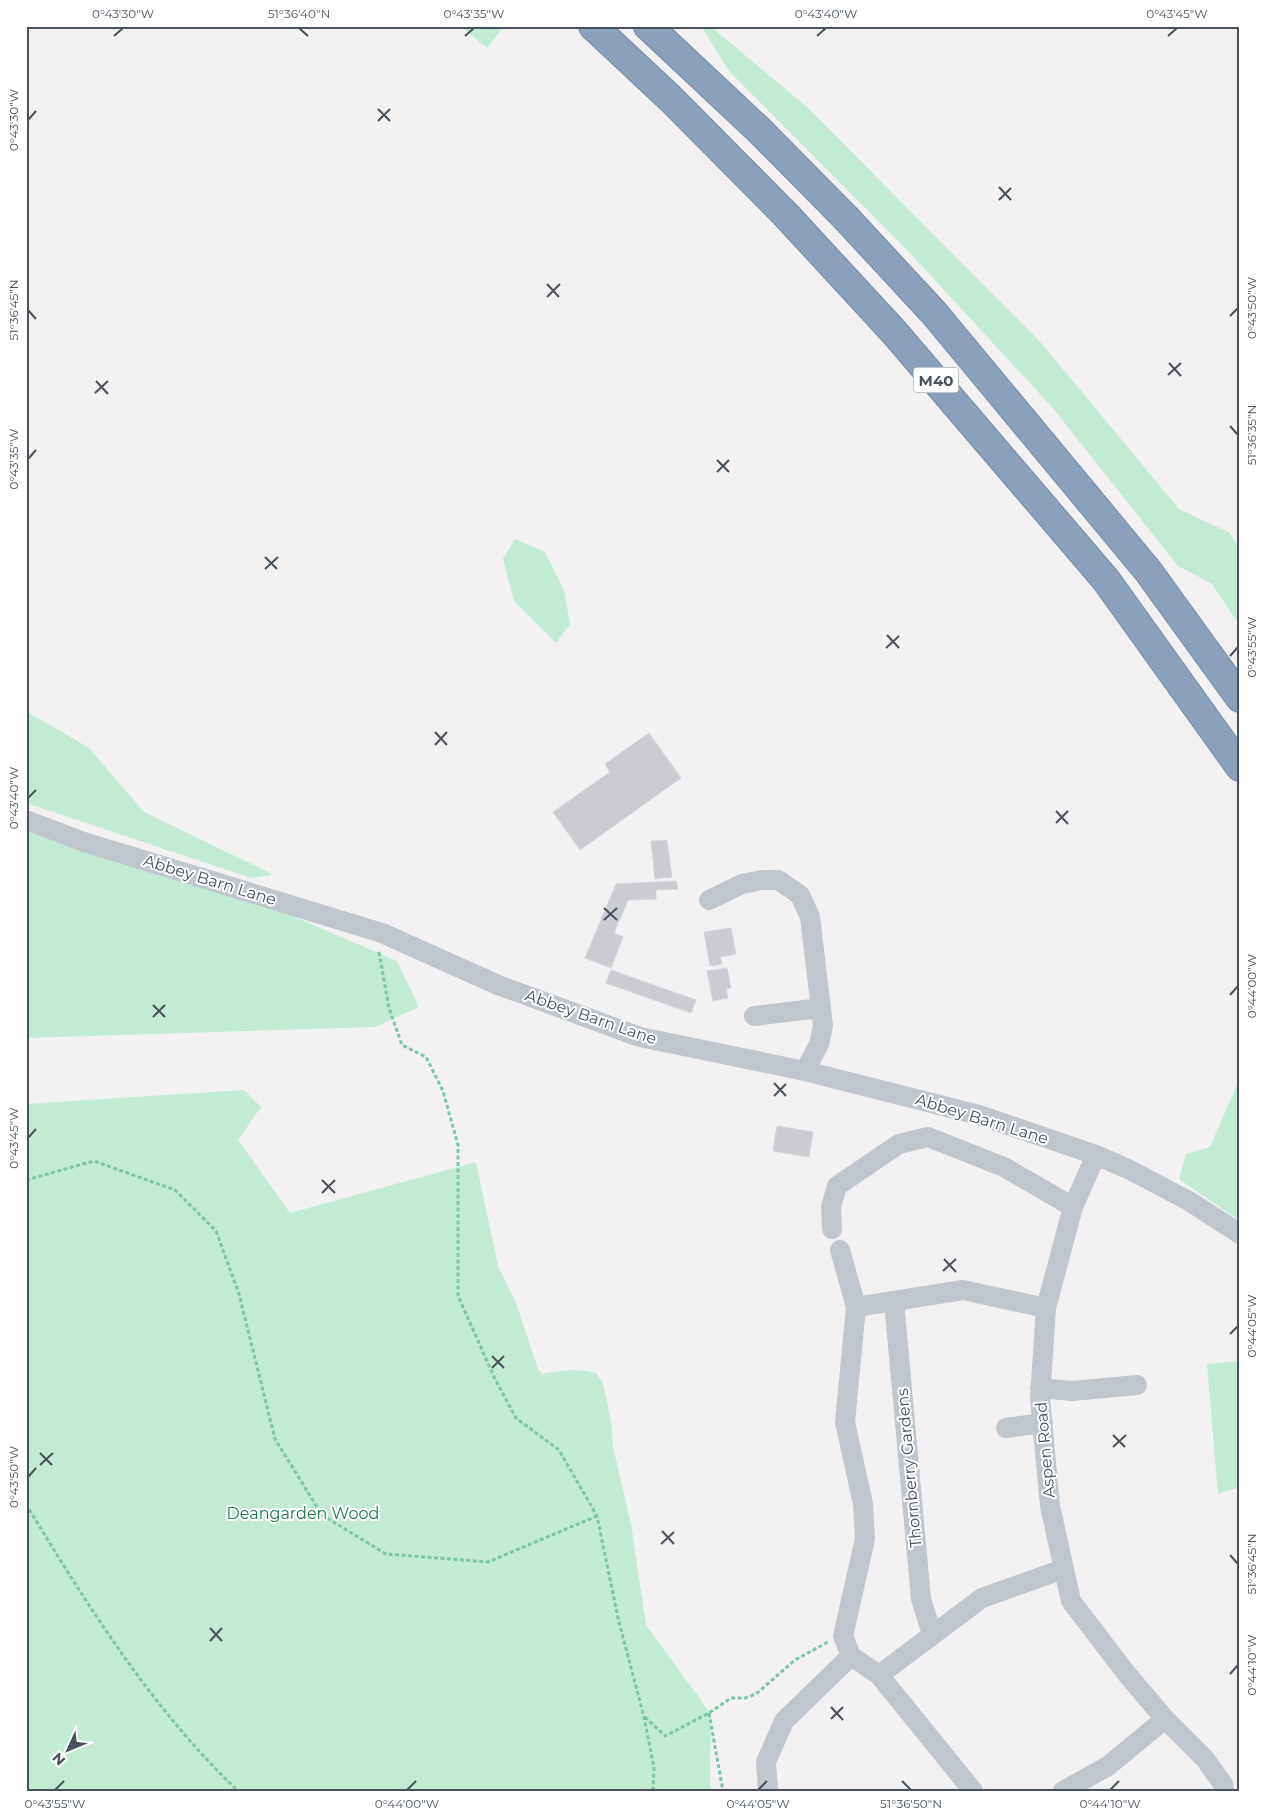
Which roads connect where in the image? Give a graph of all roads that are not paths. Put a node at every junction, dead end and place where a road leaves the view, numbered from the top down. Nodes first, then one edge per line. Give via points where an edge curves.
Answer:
1 (593, 26) edge
2 (648, 26) edge
3 (1240, 698) edge
4 (1240, 767) edge
5 (26, 820) edge
6 (709, 900) dead end
7 (821, 1008) junction
8 (754, 1016) dead end
9 (805, 1071) junction
10 (1096, 1155) junction
11 (1073, 1207) junction
12 (832, 1229) dead end
13 (1240, 1234) edge
14 (840, 1250) dead end
15 (894, 1301) junction
16 (856, 1307) junction
17 (1046, 1308) junction
18 (1138, 1385) dead end
19 (1040, 1388) junction
20 (1043, 1423) junction
21 (1006, 1428) dead end
22 (1063, 1569) junction
23 (932, 1634) junction
24 (850, 1656) junction
25 (879, 1675) junction
26 (1165, 1719) junction
27 (768, 1791) edge
28 (972, 1791) edge
29 (1063, 1791) edge
30 (1224, 1791) edge

1 - 4 highway, M40 via 786,214 894,332 1106,580
2 - 3 highway, M40 via 759,130 934,313 1148,571
5 - 9 street, Abbey Barn Lane via 84,842 382,932 498,985 640,1037
6 - 7 street via 742,884 762,880 778,880 800,895 810,918
7 - 8 street
7 - 9 street via 823,1026 819,1044
9 - 10 street, Abbey Barn Lane via 979,1115
10 - 11 street, Aspen Road
10 - 13 street, Abbey Barn Lane via 1189,1200
11 - 12 street via 1004,1167 928,1137 899,1144 837,1186 831,1207
11 - 17 street, Aspen Road
14 - 16 street
15 - 16 street
15 - 17 street via 963,1290
15 - 23 street, Thornberry Gardens via 921,1599
16 - 24 street via 844,1422 863,1504 865,1540 843,1636
17 - 19 street, Aspen Road
18 - 19 street via 1072,1391
19 - 20 street, Aspen Road
20 - 21 street
20 - 22 street, Aspen Road via 1050,1506
22 - 23 street via 982,1598
22 - 26 street, Aspen Road via 1071,1601
23 - 25 street
24 - 25 street
24 - 27 street via 784,1721 766,1762
25 - 28 street
26 - 29 street via 1108,1766
26 - 30 street, Aspen Road via 1205,1759 1223,1784

